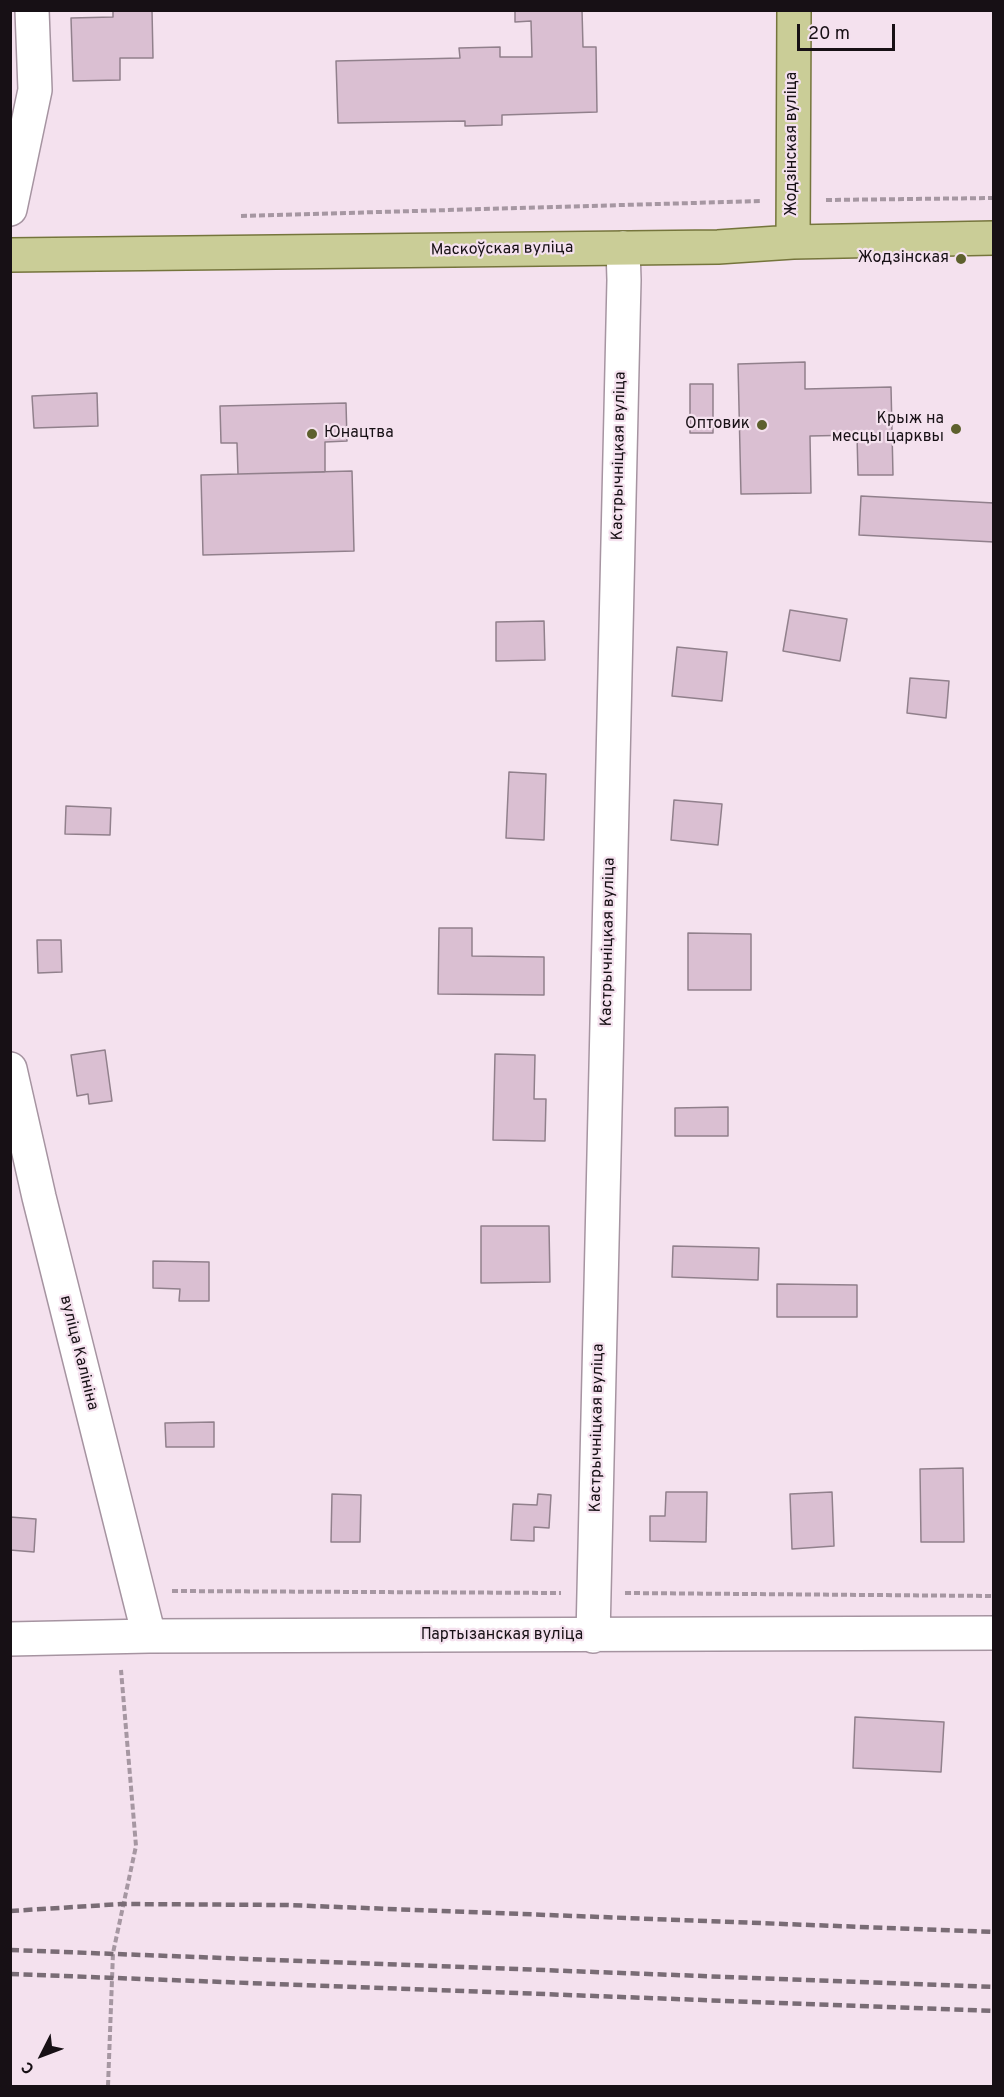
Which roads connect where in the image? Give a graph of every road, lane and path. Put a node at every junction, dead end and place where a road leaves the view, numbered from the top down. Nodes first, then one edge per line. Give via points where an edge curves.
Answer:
1 (32, 10) edge
2 (794, 10) edge
3 (993, 198) edge
4 (793, 201) junction
5 (10, 209) edge
6 (238, 216) dead end
7 (993, 238) edge
8 (793, 242) junction
9 (622, 248) junction
10 (10, 255) edge
11 (10, 1069) edge
12 (993, 1633) edge
13 (134, 1636) junction
14 (593, 1636) junction
15 (10, 1639) edge
16 (108, 2086) edge

1 - 5 street via 35,90
2 - 4 main road, Жодзінская вуліца
3 - 4 path
4 - 6 path
4 - 8 main road, Жодзінская вуліца
7 - 8 main road, Маскоўская вуліца
8 - 9 main road, Маскоўская вуліца
9 - 10 main road, Маскоўская вуліца
9 - 14 street, Кастрычніцкая вуліца
11 - 13 street, вуліца Калініна
12 - 14 street, Партызанская вуліца
13 - 14 street, Партызанская вуліца
13 - 15 street, Партызанская вуліца
13 - 16 path via 136,1846 113,1953

